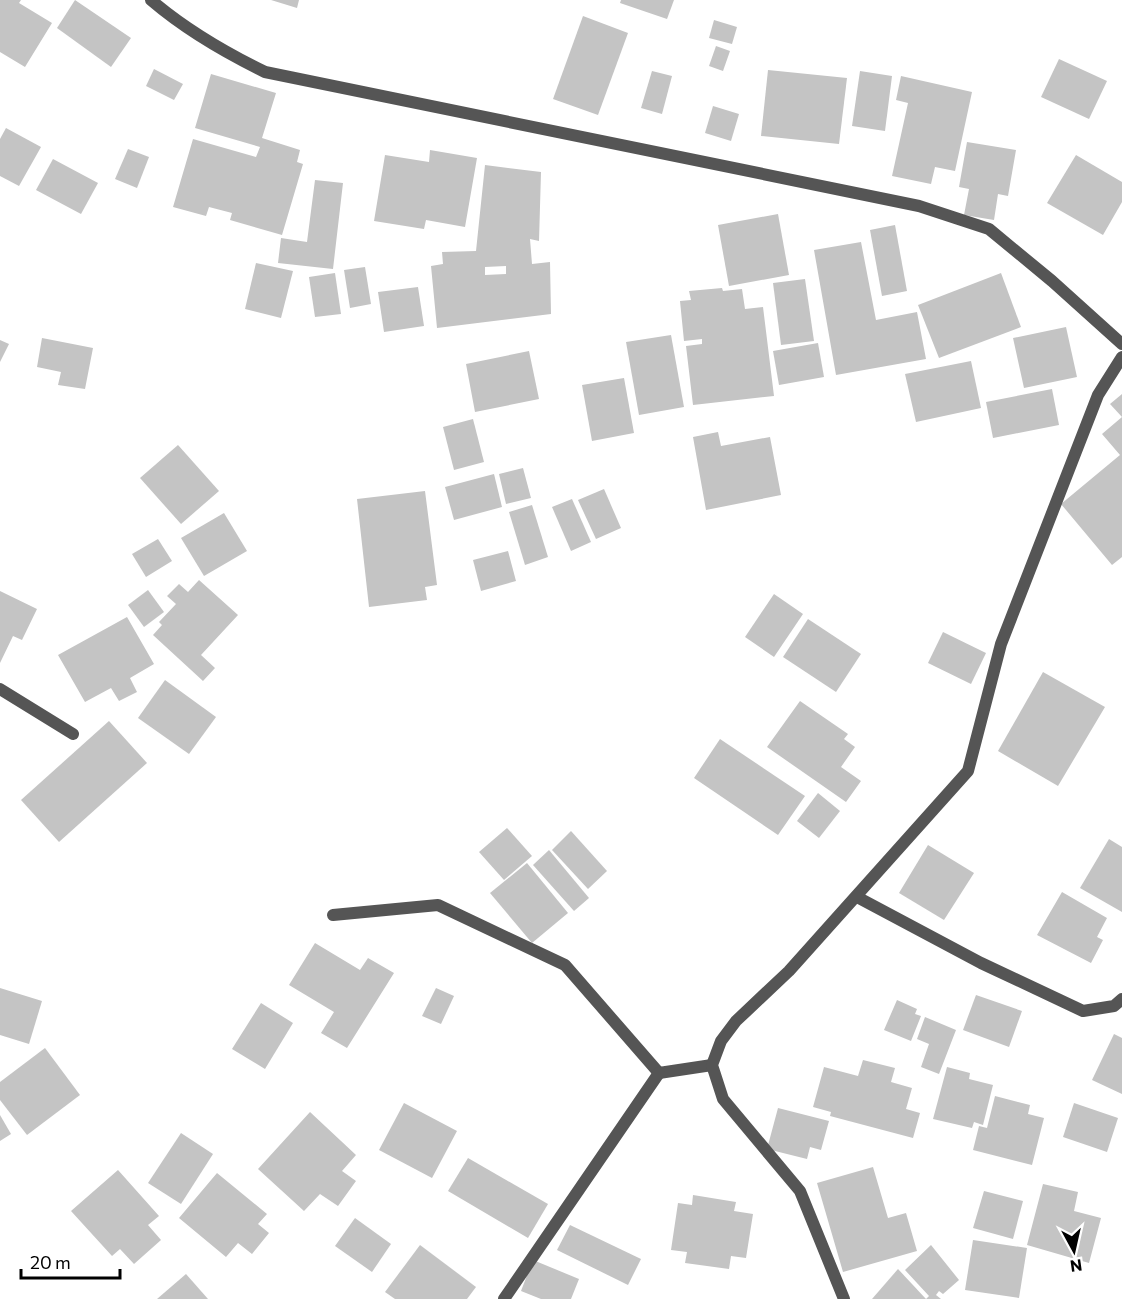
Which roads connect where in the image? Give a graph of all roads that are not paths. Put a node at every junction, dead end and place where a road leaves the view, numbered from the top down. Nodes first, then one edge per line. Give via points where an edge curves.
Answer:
1 (152, 0) edge
2 (1122, 344) edge
3 (1122, 357) edge
4 (0, 689) edge
5 (73, 734) dead end
6 (857, 897) junction
7 (333, 915) dead end
8 (1122, 999) edge
9 (712, 1065) junction
10 (659, 1073) junction
11 (504, 1299) edge
12 (844, 1299) edge

1 - 2 street via 219,49 265,72 919,206 989,229
3 - 6 street via 1098,395 1001,644 968,771
4 - 5 street
6 - 8 street via 981,963 1083,1011 1114,1006
6 - 9 street via 789,971 736,1021 721,1041
7 - 10 street via 438,905 565,965
9 - 10 street
9 - 12 street via 723,1099 800,1191
10 - 11 street

